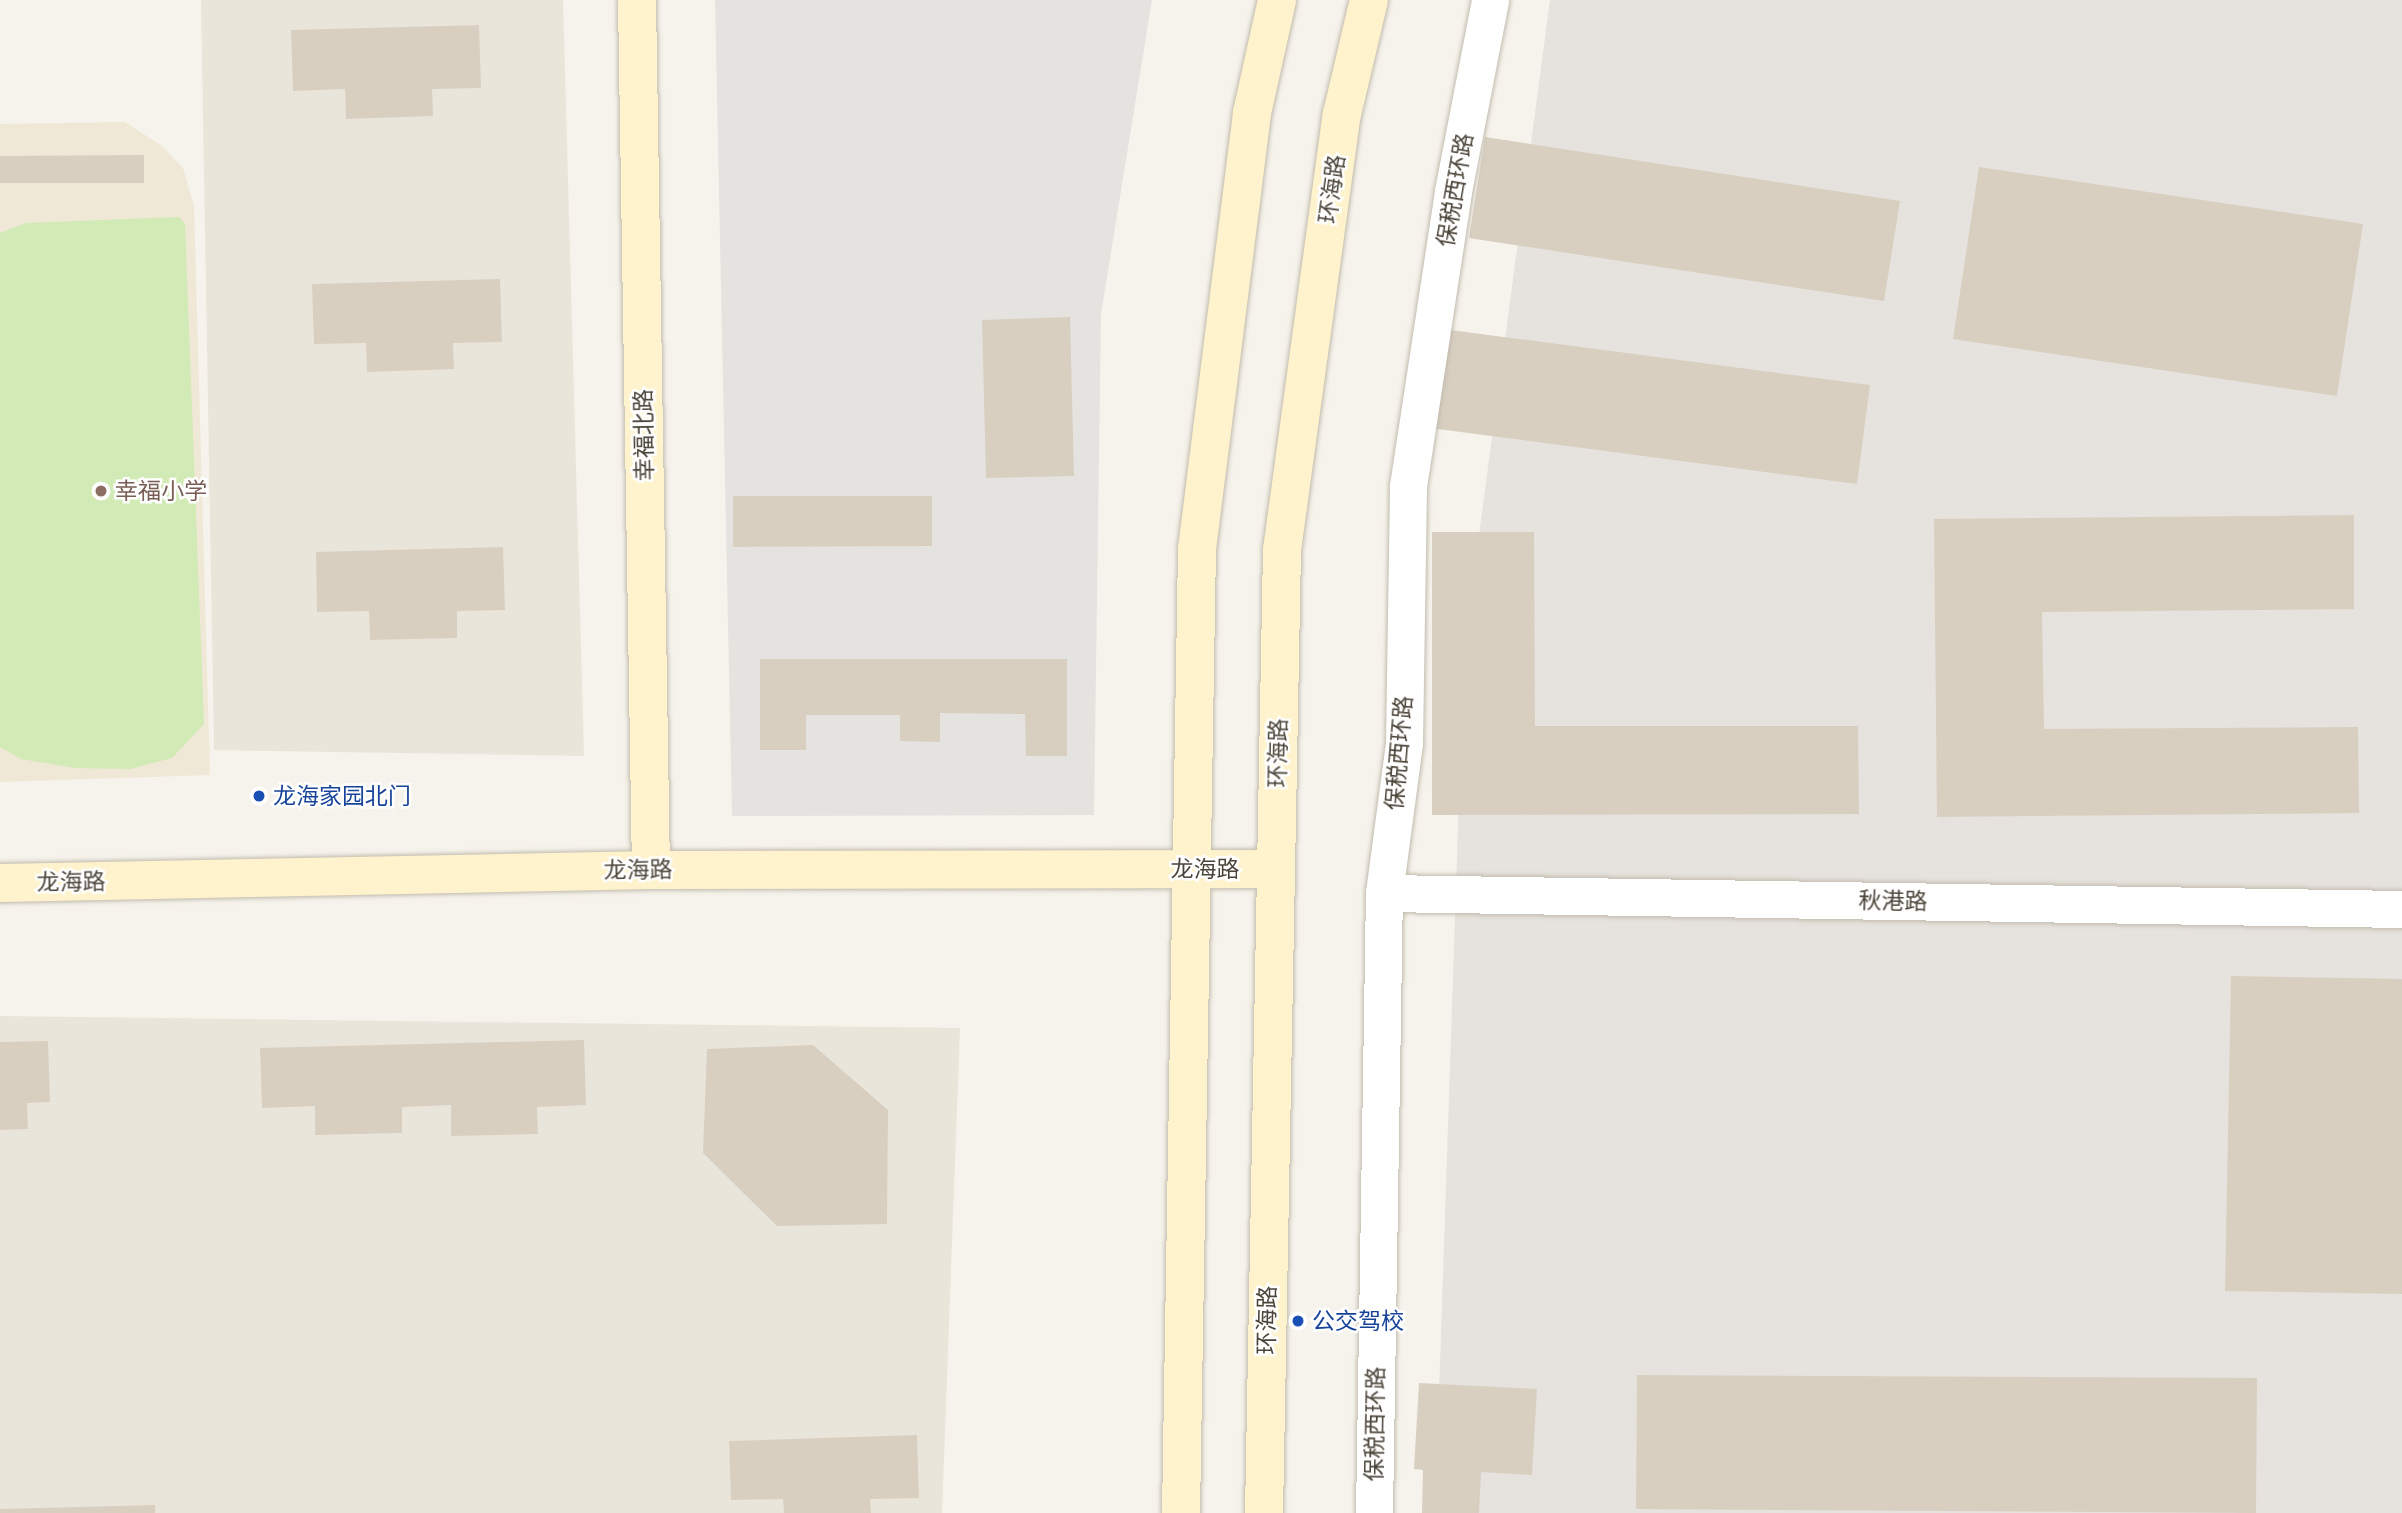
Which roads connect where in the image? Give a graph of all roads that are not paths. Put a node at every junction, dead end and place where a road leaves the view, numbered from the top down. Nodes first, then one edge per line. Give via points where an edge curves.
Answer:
1 (637, 0) edge
2 (1277, 0) edge
3 (1369, 0) edge
4 (1490, 0) edge
5 (1276, 869) junction
6 (651, 870) junction
7 (1194, 870) junction
8 (0, 883) edge
9 (1384, 893) junction
10 (2402, 909) edge
11 (1181, 1513) edge
12 (1264, 1513) edge
13 (1374, 1513) edge

1 - 6 main road, 幸福北路
2 - 7 main road via 1252,113 1198,549
3 - 5 main road, 环海路 via 1342,114 1282,550
4 - 9 street, 保税西环路 via 1453,191 1408,486 1404,743
5 - 7 main road, 龙海路
5 - 12 main road, 环海路
6 - 7 main road, 龙海路
6 - 8 main road, 龙海路
7 - 11 main road
9 - 10 street, 秋港路
9 - 13 street, 保税西环路

